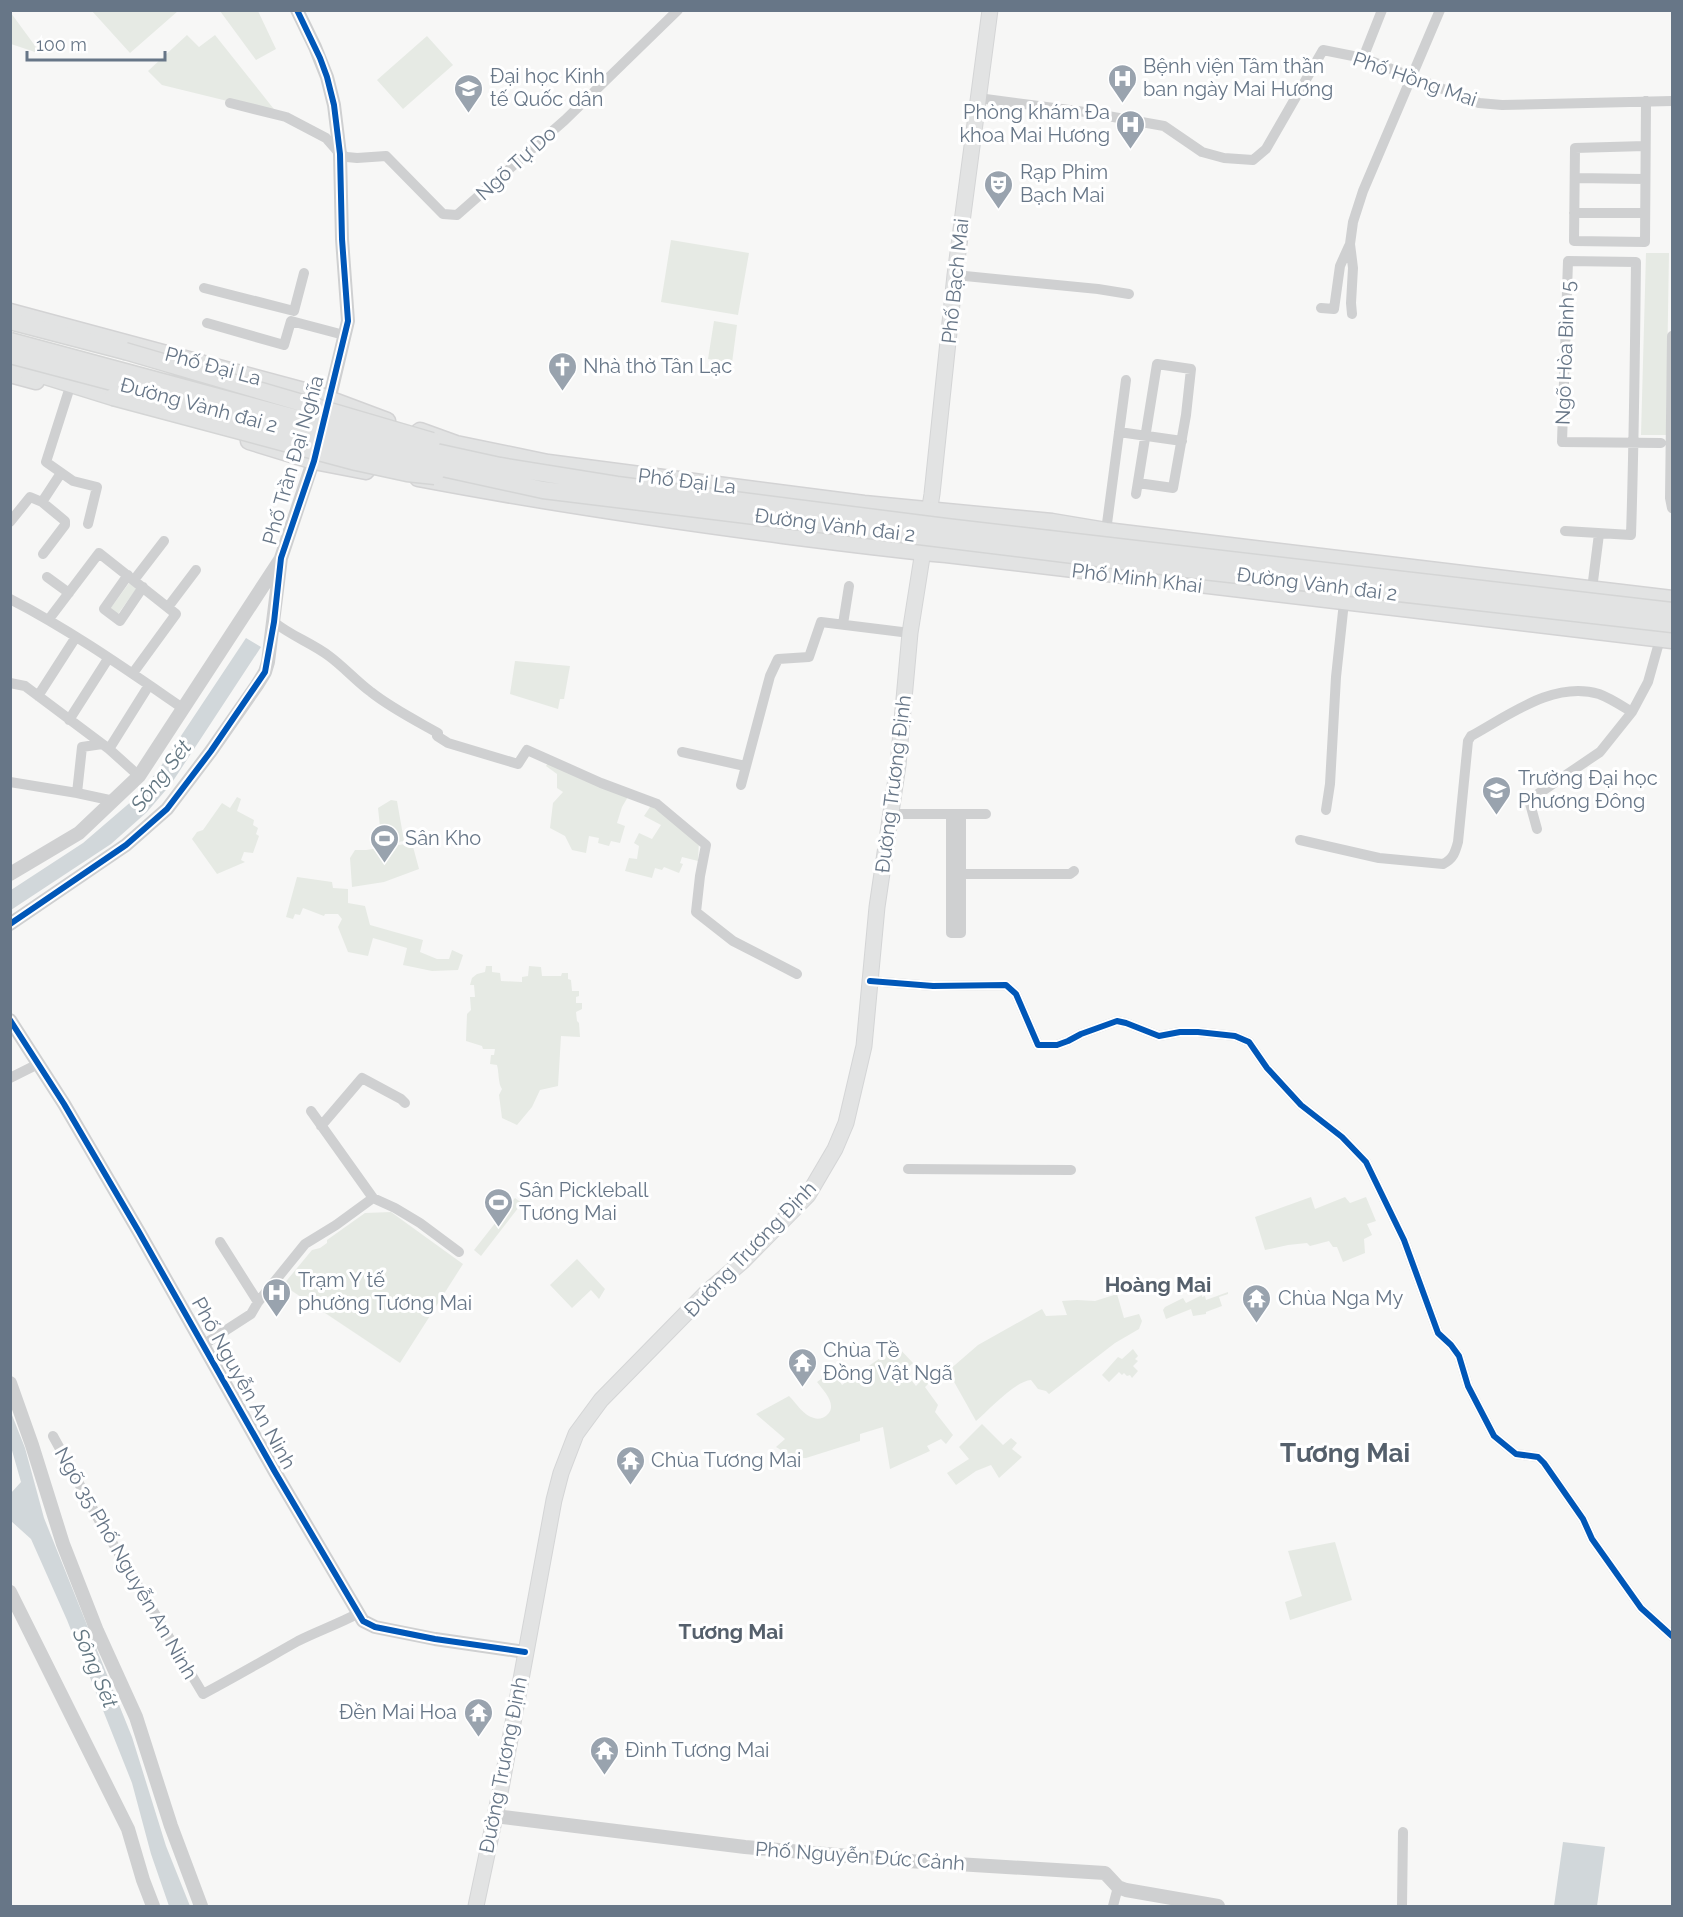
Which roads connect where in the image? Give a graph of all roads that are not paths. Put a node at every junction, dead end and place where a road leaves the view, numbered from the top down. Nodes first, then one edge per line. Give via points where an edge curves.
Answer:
1 (297, 10) edge
2 (678, 10) edge
3 (990, 10) edge
4 (1382, 10) edge
5 (1440, 10) edge
6 (1363, 58) junction
7 (1411, 76) junction
8 (978, 98) junction
9 (1646, 101) junction
10 (1672, 101) edge
11 (230, 103) dead end
12 (1645, 146) junction
13 (340, 154) junction
14 (1575, 178) junction
15 (1645, 179) junction
16 (1574, 213) junction
17 (1645, 213) junction
18 (1350, 244) junction
19 (304, 273) dead end
20 (955, 275) junction
21 (204, 288) dead end
22 (1129, 294) dead end
23 (1321, 308) dead end
24 (10, 312) edge
25 (1352, 314) dead end
26 (292, 316) junction
27 (10, 321) edge
28 (207, 323) dead end
29 (10, 328) edge
30 (344, 335) junction
31 (1672, 336) edge
32 (10, 341) edge
33 (10, 356) edge
34 (1672, 357) edge
35 (188, 359) junction
36 (10, 365) edge
37 (10, 374) edge
38 (194, 379) junction
39 (1126, 380) dead end
40 (69, 390) junction
41 (240, 390) junction
42 (328, 407) junction
43 (193, 409) junction
44 (175, 419) junction
45 (233, 419) junction
46 (1119, 432) junction
47 (1145, 436) junction
48 (1182, 441) junction
49 (319, 442) junction
50 (1634, 443) junction
51 (1661, 443) dead end
52 (314, 461) junction
53 (61, 473) junction
54 (544, 482) junction
55 (449, 484) junction
56 (816, 497) junction
57 (42, 502) junction
58 (1672, 508) edge
59 (929, 509) junction
60 (10, 522) edge
61 (88, 524) dead end
62 (1106, 531) junction
63 (1565, 531) dead end
64 (1599, 534) junction
65 (812, 539) junction
66 (164, 541) dead end
67 (922, 552) junction
68 (43, 554) dead end
69 (281, 558) junction
70 (196, 570) dead end
71 (1479, 576) junction
72 (47, 577) dead end
73 (135, 581) junction
74 (1550, 584) junction
75 (849, 586) dead end
76 (1592, 589) junction
77 (69, 593) junction
78 (1672, 598) edge
79 (10, 599) edge
80 (1344, 602) junction
81 (250, 604) junction
82 (168, 607) junction
83 (1672, 611) edge
84 (1476, 617) junction
85 (50, 619) junction
86 (275, 619) junction
87 (843, 624) junction
88 (1672, 624) edge
89 (1546, 625) junction
90 (910, 633) junction
91 (1666, 639) edge
92 (74, 640) dead end
93 (106, 662) dead end
94 (133, 673) junction
95 (10, 683) edge
96 (146, 690) dead end
97 (38, 696) junction
98 (184, 709) junction
99 (1632, 712) junction
100 (69, 720) junction
101 (106, 747) junction
102 (682, 752) dead end
103 (745, 766) junction
104 (139, 776) junction
105 (10, 782) edge
106 (741, 785) dead end
107 (77, 793) junction
108 (114, 801) junction
109 (1326, 810) dead end
110 (891, 814) junction
111 (956, 814) junction
112 (986, 814) dead end
113 (1537, 830) dead end
114 (1300, 840) dead end
115 (1074, 871) dead end
116 (10, 874) edge
117 (10, 924) edge
118 (797, 974) dead end
119 (870, 981) junction
120 (11, 1021) edge
121 (38, 1064) junction
122 (10, 1078) edge
123 (405, 1103) dead end
124 (311, 1111) dead end
125 (321, 1126) junction
126 (908, 1168) dead end
127 (1071, 1170) dead end
128 (373, 1198) junction
129 (220, 1242) dead end
130 (459, 1252) dead end
131 (258, 1302) junction
132 (203, 1345) junction
133 (10, 1383) edge
134 (53, 1436) dead end
135 (10, 1592) edge
136 (357, 1614) junction
137 (1672, 1636) edge
138 (525, 1652) junction
139 (495, 1816) junction
140 (1403, 1832) dead end
141 (1118, 1887) junction
142 (153, 1906) edge
143 (201, 1906) edge
144 (476, 1906) edge
145 (1113, 1906) edge
146 (1218, 1906) edge
147 (1402, 1906) edge

1 - 13 street, Phố Trần Đại Nghĩa via 327,77
2 - 13 street, Ngõ Tự Do via 565,120 458,215 443,214 386,156 357,158
3 - 8 main road, Phố Bạch Mai
4 - 6 street
5 - 7 street
6 - 7 street, Phố Hồng Mai
6 - 8 street, Phố Hồng Mai via 1323,50 1266,149 1252,160 1202,152 1164,126
7 - 9 street, Phố Hồng Mai via 1479,103
7 - 18 street via 1363,191
8 - 20 main road, Phố Bạch Mai
9 - 10 street, Phố Hồng Mai
9 - 12 street
11 - 13 street via 286,117 329,140
12 - 14 street via 1575,148
12 - 15 street
13 - 30 street, Phố Trần Đại Nghĩa via 348,321
14 - 15 street
14 - 16 street
15 - 17 street
16 - 17 street
16 - 17 street via 1574,241 1645,242
18 - 23 street via 1340,266 1334,309
18 - 25 street
19 - 26 street
20 - 22 street
20 - 59 main road, Phố Bạch Mai
21 - 26 street
24 - 35 main road, Phố Đại La
26 - 28 street via 284,345
26 - 30 street
27 - 54 main road, bridge via 125,351
29 - 38 main road, Phố Đại La
30 - 42 street, Phố Trần Đại Nghĩa
31 - 34 street
32 - 54 main road, Đường Vành đai 2, bridge via 363,436 500,466
33 - 43 main road, Phố Đại La
33 - 54 main road, Đường Vành đai 2, bridge via 415,462
34 - 58 street
35 - 38 main road
35 - 42 main road, Phố Đại La
36 - 54 main road, bridge via 113,397 356,462 407,473
37 - 40 main road, Phố Đại La
38 - 41 main road, Phố Đại La
39 - 46 street
40 - 44 main road, Phố Đại La
40 - 53 street via 46,462
41 - 42 main road, Phố Đại La
41 - 45 main road
42 - 49 street, Phố Trần Đại Nghĩa
42 - 56 main road, Phố Đại La via 446,441 548,463
43 - 44 main road
43 - 45 main road, Phố Đại La
44 - 52 main road, Phố Đại La
45 - 49 main road, Phố Đại La
46 - 47 street
46 - 62 street
47 - 48 street
47 - 48 street via 1137,489 1173,488
47 - 48 street via 1157,364 1191,369
49 - 52 street, Phố Trần Đại Nghĩa
49 - 55 main road, Phố Đại La via 377,457
50 - 50 street, Ngõ Hòa Bình 5 via 1562,441 1568,261 1636,262
50 - 51 street, Ngõ Hòa Bình 5
50 - 64 street, Ngõ Hòa Bình 5 via 1631,534
52 - 55 main road, Phố Đại La
52 - 69 street, Phố Trần Đại Nghĩa
53 - 57 street
53 - 61 street via 73,481 97,487
54 - 83 main road, Đường Vành đai 2, bridge via 617,485
54 - 88 main road, Đường Vành đai 2, bridge via 1203,571
55 - 65 main road, Phố Đại La via 666,520
56 - 59 main road, Phố Đại La
56 - 65 main road
57 - 60 street via 30,497
57 - 68 street via 66,523
59 - 62 main road
59 - 67 main road, Phố Bạch Mai
62 - 71 main road
63 - 64 street, Ngõ Hòa Bình 5
64 - 76 street
65 - 67 main road, Phố Đại La
66 - 73 street
67 - 80 main road, Phố Minh Khai
67 - 90 main road, Đường Trương Định
69 - 81 street, Phố Trần Đại Nghĩa
69 - 86 street, Phố Trần Đại Nghĩa
70 - 82 street
71 - 74 main road
71 - 84 main road via 1488,583 1491,598 1485,611
72 - 77 street
73 - 77 street via 99,553
73 - 82 street
74 - 76 main road
74 - 89 main road via 1538,590 1533,600 1539,621
75 - 87 street
76 - 78 main road
77 - 85 street
79 - 85 street
80 - 84 main road, Phố Minh Khai
80 - 109 street
81 - 86 street
81 - 98 street, Phố Trần Đại Nghĩa
82 - 94 street via 176,614
84 - 89 main road, Phố Minh Khai
85 - 94 street
86 - 117 street, Phố Trần Đại Nghĩa via 265,672 167,809 126,844
86 - 118 street via 282,629 330,656 371,692 448,743 518,764 527,750 657,804 706,844 696,912 733,941
87 - 90 street
87 - 103 street via 821,622 809,657 778,659
89 - 91 main road, Phố Minh Khai
90 - 110 main road, Đường Trương Định
91 - 99 street
92 - 97 street
93 - 100 street
94 - 98 street
95 - 97 street via 25,686
96 - 101 street
97 - 100 street
98 - 104 street, Phố Trần Đại Nghĩa
99 - 113 street via 1600,752 1529,800
99 - 114 street via 1600,694 1568,692 1536,701 1471,736 1456,853 1443,864 1379,858
100 - 101 street
101 - 104 street
101 - 107 street via 82,747
102 - 103 street
103 - 106 street
104 - 108 street, Phố Trần Đại Nghĩa
105 - 107 street
107 - 108 street
108 - 116 street, Phố Trần Đại Nghĩa via 79,834
110 - 111 street
110 - 119 main road, Đường Trương Định
111 - 112 street
111 - 115 street via 956,874
119 - 137 street via 933,986 1006,985 1016,994 1038,1045 1068,1041 1117,1022 1159,1036 1198,1032 1235,1036 1249,1042 1301,1106 1342,1137 1366,1162 1404,1240 1438,1333 1459,1356 1468,1386 1494,1436 1516,1454 1538,1457 1544,1463 1641,1608
119 - 138 main road, Đường Trương Định via 864,1046 846,1123 818,1180 743,1261 707,1292 601,1400 576,1434 556,1492
120 - 121 street, Phố Nguyễn An Ninh
121 - 122 street
121 - 132 street, Phố Nguyễn An Ninh
123 - 125 street via 362,1078
124 - 125 street
125 - 128 street
126 - 127 street
128 - 130 street via 420,1223
128 - 131 street via 305,1245
129 - 131 street
131 - 132 street via 251,1314
132 - 136 street, Phố Nguyễn An Ninh
133 - 143 street via 63,1544 135,1717
134 - 136 street, Ngõ 35 Phố Nguyễn An Ninh via 203,1695 298,1641
135 - 142 street via 124,1821
136 - 138 street via 375,1627
138 - 139 main road, Đường Trương Định
139 - 141 street, Phố Nguyễn Đức Cảnh via 745,1847 1105,1873
139 - 144 main road, Đường Trương Định
140 - 147 street
141 - 145 street
141 - 146 street, Phố Nguyễn Đức Cảnh

